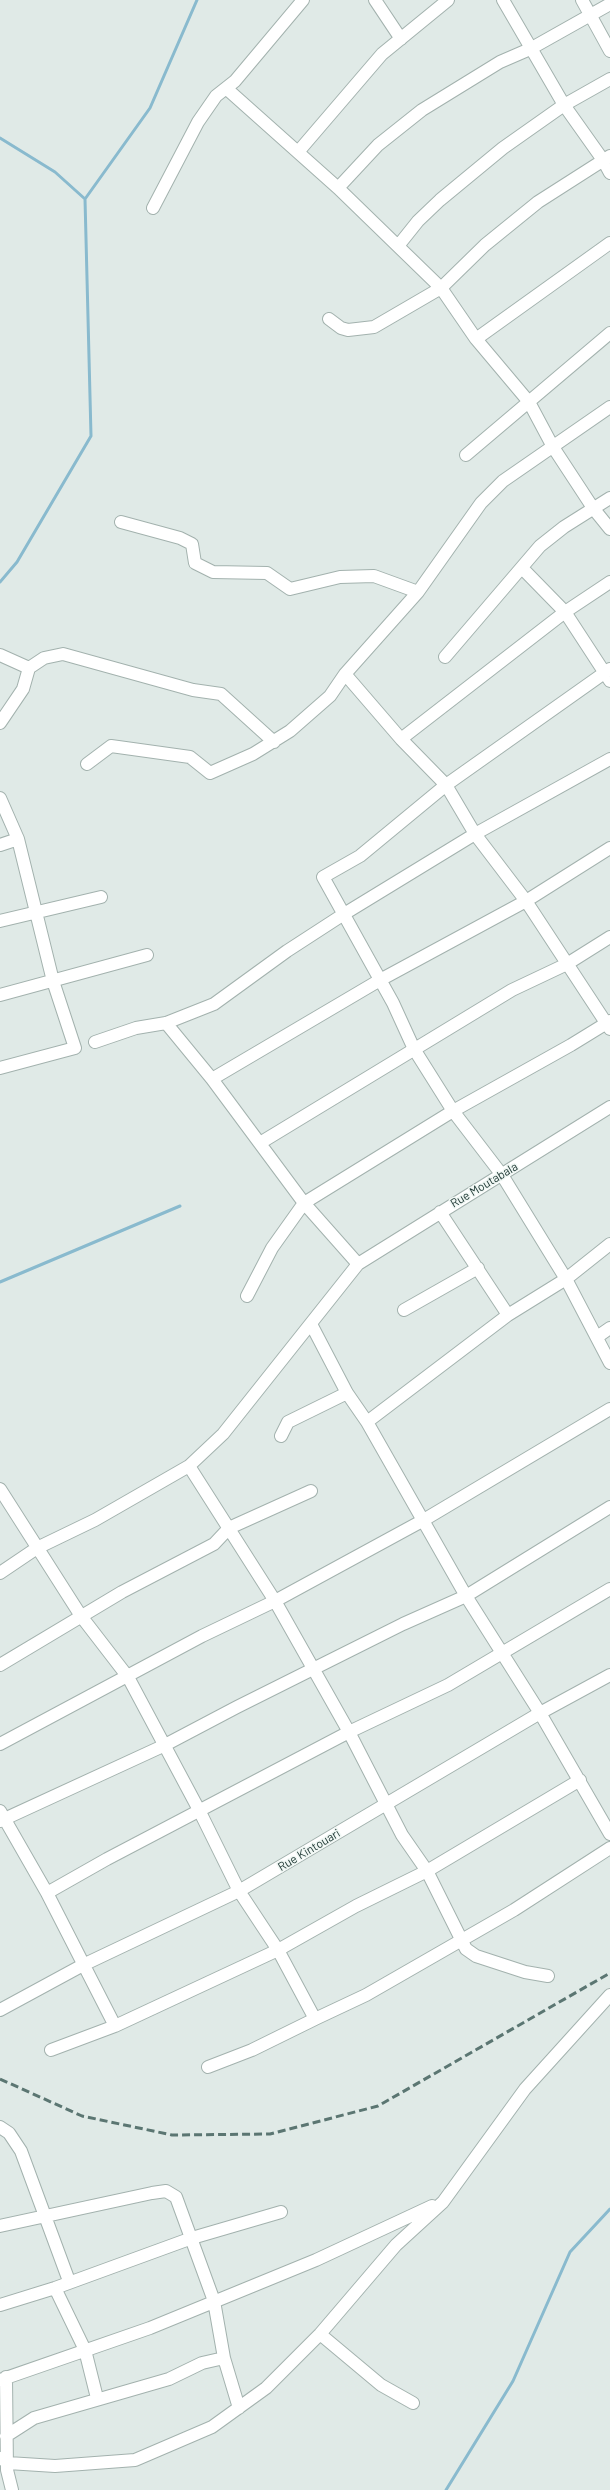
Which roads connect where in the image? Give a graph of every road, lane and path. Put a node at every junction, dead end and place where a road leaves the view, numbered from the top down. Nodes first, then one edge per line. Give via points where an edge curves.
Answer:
1 (303, 0) edge
2 (375, 0) edge
3 (448, 0) edge
4 (503, 0) edge
5 (582, 0) edge
6 (610, 4) edge
7 (590, 13) junction
8 (401, 39) junction
9 (530, 49) junction
10 (610, 51) edge
11 (610, 79) edge
12 (227, 89) junction
13 (564, 105) junction
14 (298, 152) junction
15 (607, 158) edge
16 (610, 173) edge
17 (338, 188) junction
18 (153, 208) dead end
19 (610, 243) edge
20 (398, 246) junction
21 (441, 288) junction
22 (329, 319) dead end
23 (610, 333) edge
24 (476, 339) junction
25 (529, 402) junction
26 (610, 407) edge
27 (553, 447) junction
28 (466, 454) dead end
29 (610, 498) edge
30 (593, 508) junction
31 (121, 522) dead end
32 (610, 529) edge
33 (522, 568) junction
34 (610, 582) edge
35 (418, 592) junction
36 (565, 612) junction
37 (0, 655) edge
38 (445, 657) dead end
39 (29, 668) junction
40 (345, 674) junction
41 (608, 674) edge
42 (0, 723) edge
43 (401, 739) junction
44 (274, 742) junction
45 (610, 759) edge
46 (87, 764) dead end
47 (446, 785) junction
48 (0, 798) edge
49 (475, 834) junction
50 (18, 839) junction
51 (0, 845) edge
52 (610, 848) edge
53 (101, 897) dead end
54 (526, 901) junction
55 (35, 911) junction
56 (344, 914) junction
57 (0, 921) edge
58 (610, 937) edge
59 (147, 955) dead end
60 (567, 964) junction
61 (380, 980) junction
62 (53, 981) junction
63 (0, 995) edge
64 (166, 1023) junction
65 (609, 1024) edge
66 (94, 1042) dead end
67 (414, 1049) junction
68 (0, 1068) edge
69 (212, 1079) junction
70 (610, 1107) edge
71 (453, 1111) junction
72 (260, 1143) junction
73 (502, 1175) junction
74 (304, 1203) junction
75 (440, 1212) junction
76 (610, 1244) edge
77 (358, 1264) junction
78 (478, 1268) junction
79 (566, 1279) junction
80 (247, 1296) dead end
81 (404, 1310) dead end
82 (508, 1315) junction
83 (311, 1324) junction
84 (610, 1328) edge
85 (597, 1338) junction
86 (610, 1363) edge
87 (347, 1393) junction
88 (610, 1409) edge
89 (367, 1422) junction
90 (282, 1436) dead end
91 (189, 1466) junction
92 (0, 1489) edge
93 (311, 1491) dead end
94 (610, 1507) edge
95 (422, 1521) junction
96 (229, 1528) junction
97 (37, 1548) junction
98 (0, 1573) edge
99 (610, 1589) edge
100 (466, 1596) junction
101 (274, 1601) junction
102 (81, 1616) junction
103 (503, 1653) junction
104 (0, 1665) edge
105 (313, 1669) junction
106 (610, 1675) edge
107 (128, 1677) junction
108 (540, 1713) junction
109 (349, 1732) junction
110 (0, 1744) edge
111 (164, 1746) junction
112 (580, 1780) junction
113 (386, 1805) junction
114 (199, 1810) junction
115 (2, 1817) edge
116 (610, 1834) edge
117 (610, 1848) edge
118 (427, 1871) junction
119 (239, 1891) junction
120 (47, 1893) junction
121 (462, 1940) junction
122 (278, 1950) junction
123 (83, 1965) junction
124 (548, 1976) dead end
125 (610, 1995) edge
126 (0, 2010) edge
127 (315, 2019) junction
128 (114, 2026) junction
129 (51, 2050) dead end
130 (208, 2066) dead end
131 (0, 2127) edge
132 (443, 2202) junction
133 (281, 2212) dead end
134 (46, 2216) junction
135 (0, 2226) edge
136 (192, 2238) junction
137 (69, 2281) junction
138 (55, 2288) junction
139 (214, 2301) junction
140 (0, 2305) edge
141 (320, 2334) junction
142 (85, 2350) junction
143 (224, 2358) junction
144 (3, 2379) edge
145 (97, 2398) junction
146 (413, 2403) dead end
147 (239, 2408) junction
148 (6, 2436) junction
149 (4, 2460) edge
150 (12, 2490) edge

1 - 12 street
2 - 8 street
3 - 8 street
4 - 9 street
5 - 7 street
6 - 7 street
7 - 9 street
7 - 10 street
8 - 14 street via 374,63
9 - 13 street
9 - 17 street via 500,62 422,110 378,145
11 - 13 street
12 - 14 street
12 - 18 street via 216,96 198,122
13 - 15 street
13 - 20 street via 503,148 440,200 418,221
14 - 17 street
15 - 16 street
15 - 21 street via 538,202 485,245
17 - 20 street
19 - 24 street
20 - 21 street
21 - 22 street via 374,327 348,330
21 - 24 street
23 - 25 street
24 - 25 street
25 - 27 street
25 - 28 street
26 - 27 street
27 - 30 street
27 - 35 street via 503,481 481,503
29 - 30 street
30 - 32 street
30 - 33 street via 540,546
31 - 35 street via 180,538 192,544 195,563 213,572 267,573 290,589 340,577 374,576
33 - 36 street
33 - 38 street
34 - 36 street
35 - 40 street
36 - 41 street
36 - 43 street
37 - 39 street
39 - 42 street via 23,689
39 - 44 street via 44,658 63,654 193,690 212,691 233,703
40 - 43 street
40 - 44 street via 330,696
41 - 47 street
43 - 47 street
44 - 46 street via 210,773 190,757 111,746
45 - 49 street
47 - 49 street
47 - 56 street via 360,856 323,877
48 - 50 street
49 - 54 street
49 - 56 street
50 - 51 street
50 - 55 street
52 - 54 street
53 - 55 street
54 - 60 street
54 - 61 street
55 - 57 street
55 - 62 street
56 - 61 street
56 - 64 street via 287,951 214,1004
58 - 60 street
59 - 62 street
60 - 65 street
60 - 67 street via 512,990
61 - 67 street
61 - 69 street
62 - 63 street
62 - 68 street via 75,1048
64 - 66 street via 136,1028
64 - 69 street
65 - 71 street
67 - 71 street
67 - 72 street
69 - 72 street
70 - 73 street, Rue Moutabala
71 - 73 street
71 - 74 street
72 - 74 street
73 - 75 street, Rue Moutabala
73 - 79 street
74 - 77 street
74 - 80 street via 272,1248
75 - 77 street, Rue Moutabala
75 - 78 street
76 - 79 street
77 - 83 street, Rue Moutabala
78 - 81 street
78 - 82 street
79 - 82 street
79 - 85 street
82 - 89 street
83 - 87 street
83 - 91 street, Rue Moutabala via 223,1434
84 - 85 street
85 - 86 street
87 - 89 street
87 - 90 street via 288,1422
88 - 95 street
89 - 95 street
91 - 96 street
91 - 97 street, Rue Moutabala via 95,1520
92 - 97 street
93 - 96 street
94 - 100 street
95 - 100 street
95 - 101 street
96 - 101 street
96 - 102 street via 214,1544
97 - 98 street, Rue Moutabala
97 - 102 street
99 - 103 street
100 - 103 street
100 - 105 street
101 - 105 street
101 - 107 street via 202,1636
102 - 104 street
102 - 107 street
103 - 108 street
103 - 109 street via 448,1685
105 - 109 street
105 - 111 street
106 - 108 street, Rue Kintouari
107 - 110 street
107 - 111 street
108 - 112 street
108 - 113 street, Rue Kintouari
109 - 113 street
109 - 114 street
111 - 114 street
111 - 115 street
112 - 116 street
112 - 118 street
113 - 118 street
113 - 119 street, Rue Kintouari
114 - 119 street
114 - 120 street
115 - 120 street
117 - 121 street
118 - 121 street
118 - 122 street via 356,1906
119 - 122 street
119 - 123 street, Rue Kintouari
120 - 123 street
121 - 124 street via 471,1954 525,1972
121 - 127 street via 366,1995
122 - 127 street
122 - 128 street
123 - 126 street, Rue Kintouari
123 - 128 street
125 - 132 street via 525,2089
127 - 130 street via 252,2050
128 - 129 street
131 - 134 street via 9,2133 21,2150
132 - 139 street via 316,2260
132 - 141 street via 396,2245
133 - 136 street
134 - 135 street
134 - 136 street via 166,2191 176,2197
134 - 137 street
136 - 137 street
136 - 139 street
137 - 138 street
138 - 140 street
138 - 142 street
139 - 142 street via 150,2328
139 - 143 street
141 - 146 street via 381,2385
141 - 147 street via 266,2388
142 - 144 street
142 - 145 street
143 - 145 street via 202,2363 169,2379
143 - 147 street
144 - 148 street
145 - 148 street via 34,2418
147 - 149 street via 212,2427 135,2460 55,2466
148 - 149 street
149 - 150 street

